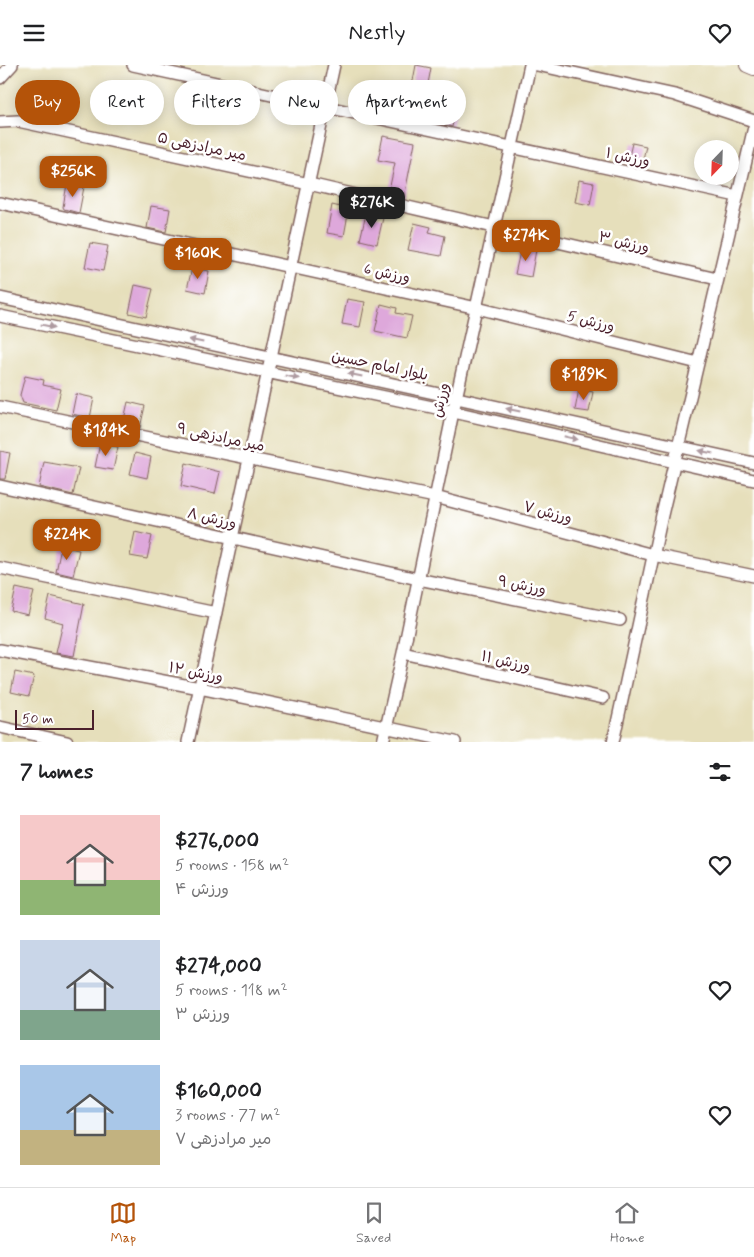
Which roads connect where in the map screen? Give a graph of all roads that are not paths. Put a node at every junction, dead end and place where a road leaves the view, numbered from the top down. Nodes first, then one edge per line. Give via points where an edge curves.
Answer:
1 (12, 65) edge
2 (133, 65) edge
3 (334, 65) edge
4 (530, 65) edge
5 (536, 65) edge
6 (747, 65) edge
7 (754, 69) edge
8 (0, 78) edge
9 (331, 80) edge
10 (270, 95) edge
11 (338, 110) edge
12 (754, 121) edge
13 (0, 122) edge
14 (322, 125) edge
15 (754, 127) edge
16 (512, 147) junction
17 (309, 184) junction
18 (737, 196) junction
19 (0, 203) edge
20 (495, 227) junction
21 (291, 267) junction
22 (717, 279) junction
23 (0, 298) edge
24 (477, 308) junction
25 (0, 316) edge
26 (272, 357) junction
27 (698, 363) junction
28 (268, 372) junction
29 (456, 397) junction
30 (0, 407) edge
31 (453, 412) junction
32 (678, 446) junction
33 (250, 459) junction
34 (674, 462) junction
35 (754, 463) edge
36 (754, 480) edge
37 (0, 486) edge
38 (435, 497) junction
39 (232, 538) junction
40 (653, 555) junction
41 (0, 568) edge
42 (754, 576) edge
43 (418, 579) junction
44 (216, 613) junction
45 (620, 620) dead end
46 (0, 650) edge
47 (403, 653) junction
48 (200, 688) junction
49 (603, 698) dead end
50 (0, 727) edge
51 (386, 728) junction
52 (67, 742) edge
53 (188, 742) edge
54 (383, 742) edge
55 (455, 742) edge
56 (614, 742) edge

1 - 8 street
2 - 10 street, ورزش ۱
3 - 9 street
4 - 16 street, ورزش
5 - 12 street via 675,95
6 - 7 main road
11 - 16 street, ورزش ۱
13 - 17 street, میر مرادزهی ۵ via 18,121
14 - 17 street
15 - 18 street
16 - 18 street, ورزش ۱
16 - 20 street, ورزش
17 - 20 street, میر مرادزهی ۵
17 - 21 street
18 - 22 street
19 - 21 street, ورزش 6
20 - 22 street, ورزش ۳
20 - 24 street, ورزش
21 - 24 street, ورزش 6
21 - 26 street
22 - 27 street
26 -> 23 street, بلوار امام حسین
24 - 27 street, ورزش 5
24 - 29 street, ورزش
25 -> 28 street, بلوار امام حسین
26 - 28 street
29 -> 26 street, بلوار امام حسین
27 - 32 street
28 -> 31 street, بلوار امام حسین
28 - 33 street
29 - 31 street, ورزش
32 -> 29 street, بلوار امام حسین
30 - 33 street, میر مرادزهی ۹
31 -> 34 street, بلوار امام حسین
31 - 38 street, ورزش
32 - 34 street
35 -> 32 street, بلوار امام حسین
33 - 38 street, میر مرادزهی ۹
33 - 39 street
34 - 36 street, بلوار امام حسین
34 - 40 street
37 - 39 street, ورزش ۸
38 - 40 street, ورزش ۷
38 - 43 street, ورزش
39 - 43 street, ورزش ۸
39 - 44 street
40 - 42 street, ورزش ۷
40 - 56 street
41 - 44 street
43 - 45 street, ورزش ۹
43 - 47 street, ورزش
44 - 48 street
46 - 48 street, ورزش ۱۲
47 - 49 street, ورزش ۱۱
47 - 51 street, ورزش
48 - 51 street, ورزش ۱۲
48 - 53 street
50 - 52 street
51 - 54 street, ورزش
51 - 55 street, ورزش ۱۲

